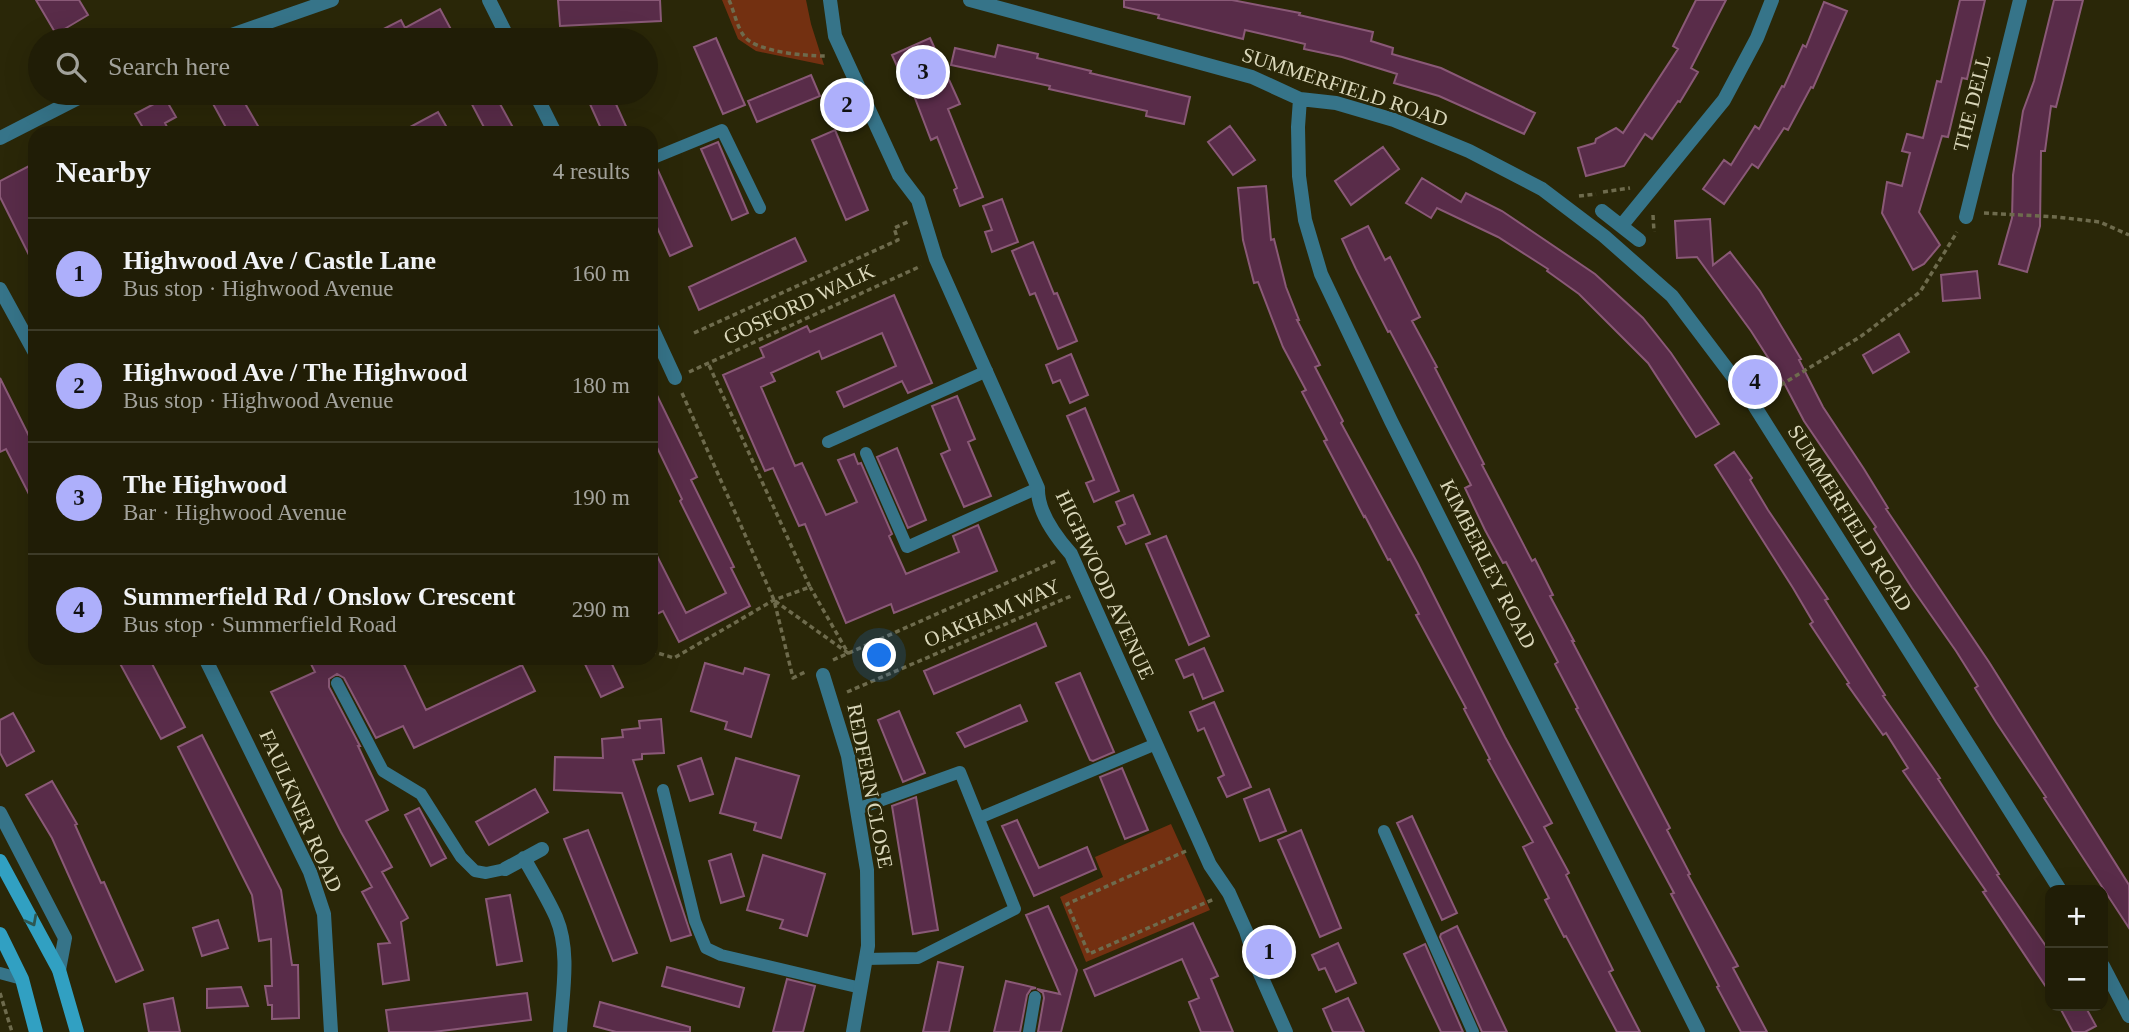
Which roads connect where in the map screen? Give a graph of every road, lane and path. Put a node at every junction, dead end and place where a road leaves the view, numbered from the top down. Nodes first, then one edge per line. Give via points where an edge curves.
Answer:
1 (332, 0) edge
2 (489, 0) edge
3 (729, 0) edge
4 (830, 0) edge
5 (970, 0) edge
6 (1772, 0) edge
7 (2020, 0) edge
8 (252, 28) edge
9 (503, 28) edge
10 (844, 57) junction
11 (1300, 99) junction
12 (65, 105) edge
13 (541, 105) edge
14 (552, 126) edge
15 (0, 138) edge
16 (658, 156) edge
17 (760, 208) dead end
18 (1602, 211) dead end
19 (1967, 214) junction
20 (924, 216) junction
21 (1622, 225) junction
22 (2129, 235) edge
23 (1639, 240) dead end
24 (936, 259) junction
25 (0, 289) edge
26 (694, 332) dead end
27 (28, 340) edge
28 (658, 341) edge
29 (708, 363) junction
30 (987, 371) junction
31 (675, 378) junction
32 (1752, 402) junction
33 (828, 442) dead end
34 (866, 453) dead end
35 (1038, 488) junction
36 (1071, 554) junction
37 (810, 587) junction
38 (1086, 590) junction
39 (774, 600) junction
40 (658, 653) edge
41 (848, 653) junction
42 (213, 665) edge
43 (821, 670) junction
44 (337, 683) dead end
45 (832, 698) junction
46 (1156, 744) junction
47 (663, 790) dead end
48 (857, 809) junction
49 (0, 813) edge
50 (979, 818) junction
51 (1384, 831) dead end
52 (1201, 845) junction
53 (542, 849) dead end
54 (524, 858) junction
55 (0, 861) edge
56 (505, 869) joint
57 (2057, 885) edge
58 (1229, 893) junction
59 (0, 934) edge
60 (865, 959) junction
61 (59, 970) junction
62 (0, 973) edge
63 (2108, 976) edge
64 (22, 979) junction
65 (861, 988) junction
66 (0, 993) edge
67 (1035, 997) dead end
68 (2129, 1016) edge
69 (12, 1032) edge
70 (36, 1032) edge
71 (77, 1032) edge
72 (331, 1032) edge
73 (560, 1032) edge
74 (853, 1032) edge
75 (1029, 1032) edge
76 (1286, 1032) edge
77 (1473, 1032) edge
78 (1698, 1032) edge

1 - 8 street
2 - 9 street
3 - 10 path via 745,37 760,47
4 - 10 street, HIGHWOOD AVENUE via 835,36
5 - 11 street, SUMMERFIELD ROAD via 1252,77
6 - 21 street via 1724,100
7 - 19 street, THE DELL
10 - 20 street, HIGHWOOD AVENUE via 899,175
11 - 32 street, SUMMERFIELD ROAD via 1336,103 1394,120 1469,151 1542,189 1671,296
11 - 78 street, KIMBERLEY ROAD via 1299,176 1305,220 1321,274
12 - 15 street
13 - 14 street
16 - 17 lane via 722,130
18 - 21 street
19 - 22 path via 2100,222
19 - 32 path via 1920,292 1860,337
20 - 24 street, HIGHWOOD AVENUE
20 - 26 path, GOSFORD WALK via 894,228 898,240
21 - 23 street
24 - 29 path, GOSFORD WALK
24 - 30 street, HIGHWOOD AVENUE
25 - 27 street
28 - 31 street
29 - 31 path, GOSFORD WALK
29 - 37 path
30 - 33 lane
30 - 35 street, HIGHWOOD AVENUE
31 - 39 path
32 - 57 street, SUMMERFIELD ROAD
34 - 35 lane via 907,547
35 - 36 street, HIGHWOOD AVENUE via 1038,499 1055,536
36 - 38 street, HIGHWOOD AVENUE
36 - 41 path
37 - 39 path
37 - 41 path
38 - 45 path, OAKHAM WAY
38 - 46 street, HIGHWOOD AVENUE
39 - 40 path via 674,657
39 - 41 path
39 - 43 path via 793,678
41 - 43 path
42 - 72 street, FAULKNER ROAD via 310,872 324,914
43 - 45 street, REDFERN CLOSE
44 - 56 lane via 383,771 421,794 475,872
45 - 48 street, REDFERN CLOSE
46 - 50 lane
46 - 52 street, HIGHWOOD AVENUE
47 - 65 lane via 695,922 706,948 721,956
48 - 50 lane via 960,772
48 - 60 street, REDFERN CLOSE via 867,870
49 - 61 street via 65,938
50 - 60 lane via 1015,909 918,958
51 - 77 lane
52 - 58 street, HIGHWOOD AVENUE
52 - 58 path via 1067,904 1089,954
53 - 54 street
54 - 56 street
54 - 73 street via 557,919 564,982
55 -> 61 main road
58 - 76 street, HIGHWOOD AVENUE
59 - 64 main road
60 - 65 street, REDFERN CLOSE
61 - 71 main road
62 - 64 lane
63 - 68 street
64 - 70 main road
65 - 74 street, REDFERN CLOSE
66 - 69 path
67 - 75 lane

